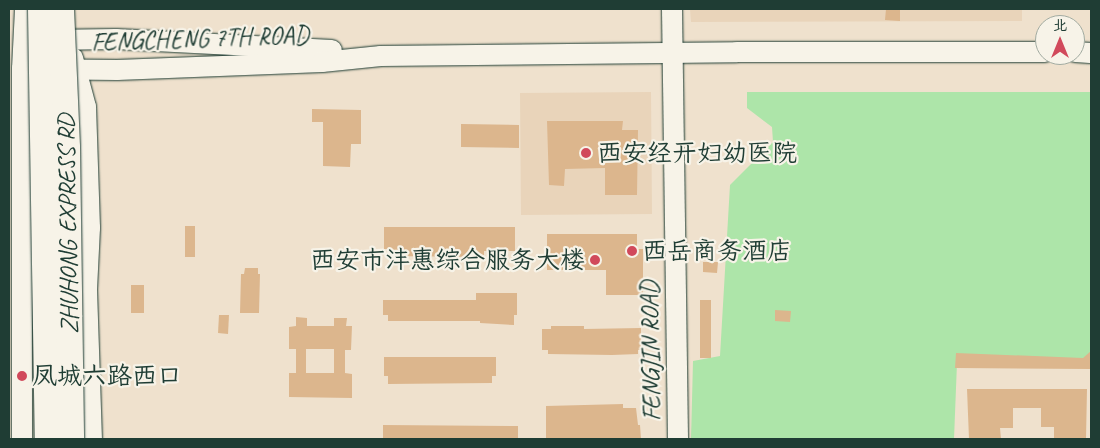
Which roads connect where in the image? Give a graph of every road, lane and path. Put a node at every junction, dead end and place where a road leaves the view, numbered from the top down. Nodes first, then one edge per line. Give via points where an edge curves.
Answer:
1 (25, 9) edge
2 (41, 9) edge
3 (61, 9) edge
4 (68, 9) edge
5 (672, 9) edge
6 (69, 40) junction
7 (22, 41) junction
8 (673, 52) junction
9 (1035, 52) edge
10 (381, 56) junction
11 (22, 70) junction
12 (75, 70) junction
13 (22, 439) edge
14 (48, 439) edge
15 (72, 439) edge
16 (92, 439) edge
17 (678, 439) edge

1 - 7 street
2 - 14 highway, ZHUHONG EXPRESS RD, bridge
3 - 15 highway, ZHUHONG EXPRESS RD, bridge
4 - 6 street
5 - 8 street, FENGJIN ROAD
6 - 7 street, FENGCHENG 7TH ROAD
6 - 10 street, FENGCHENG 7TH ROAD via 116,39 309,48
6 - 12 street
7 - 11 street
8 - 9 street, FENGCHENG 7TH ROAD
8 - 10 street, FENGCHENG 7TH ROAD
8 - 17 street, FENGJIN ROAD
10 - 12 street, FENGCHENG 7TH ROAD via 322,62
11 - 12 street, FENGCHENG 7TH ROAD
11 - 13 street
12 - 16 street via 86,107

